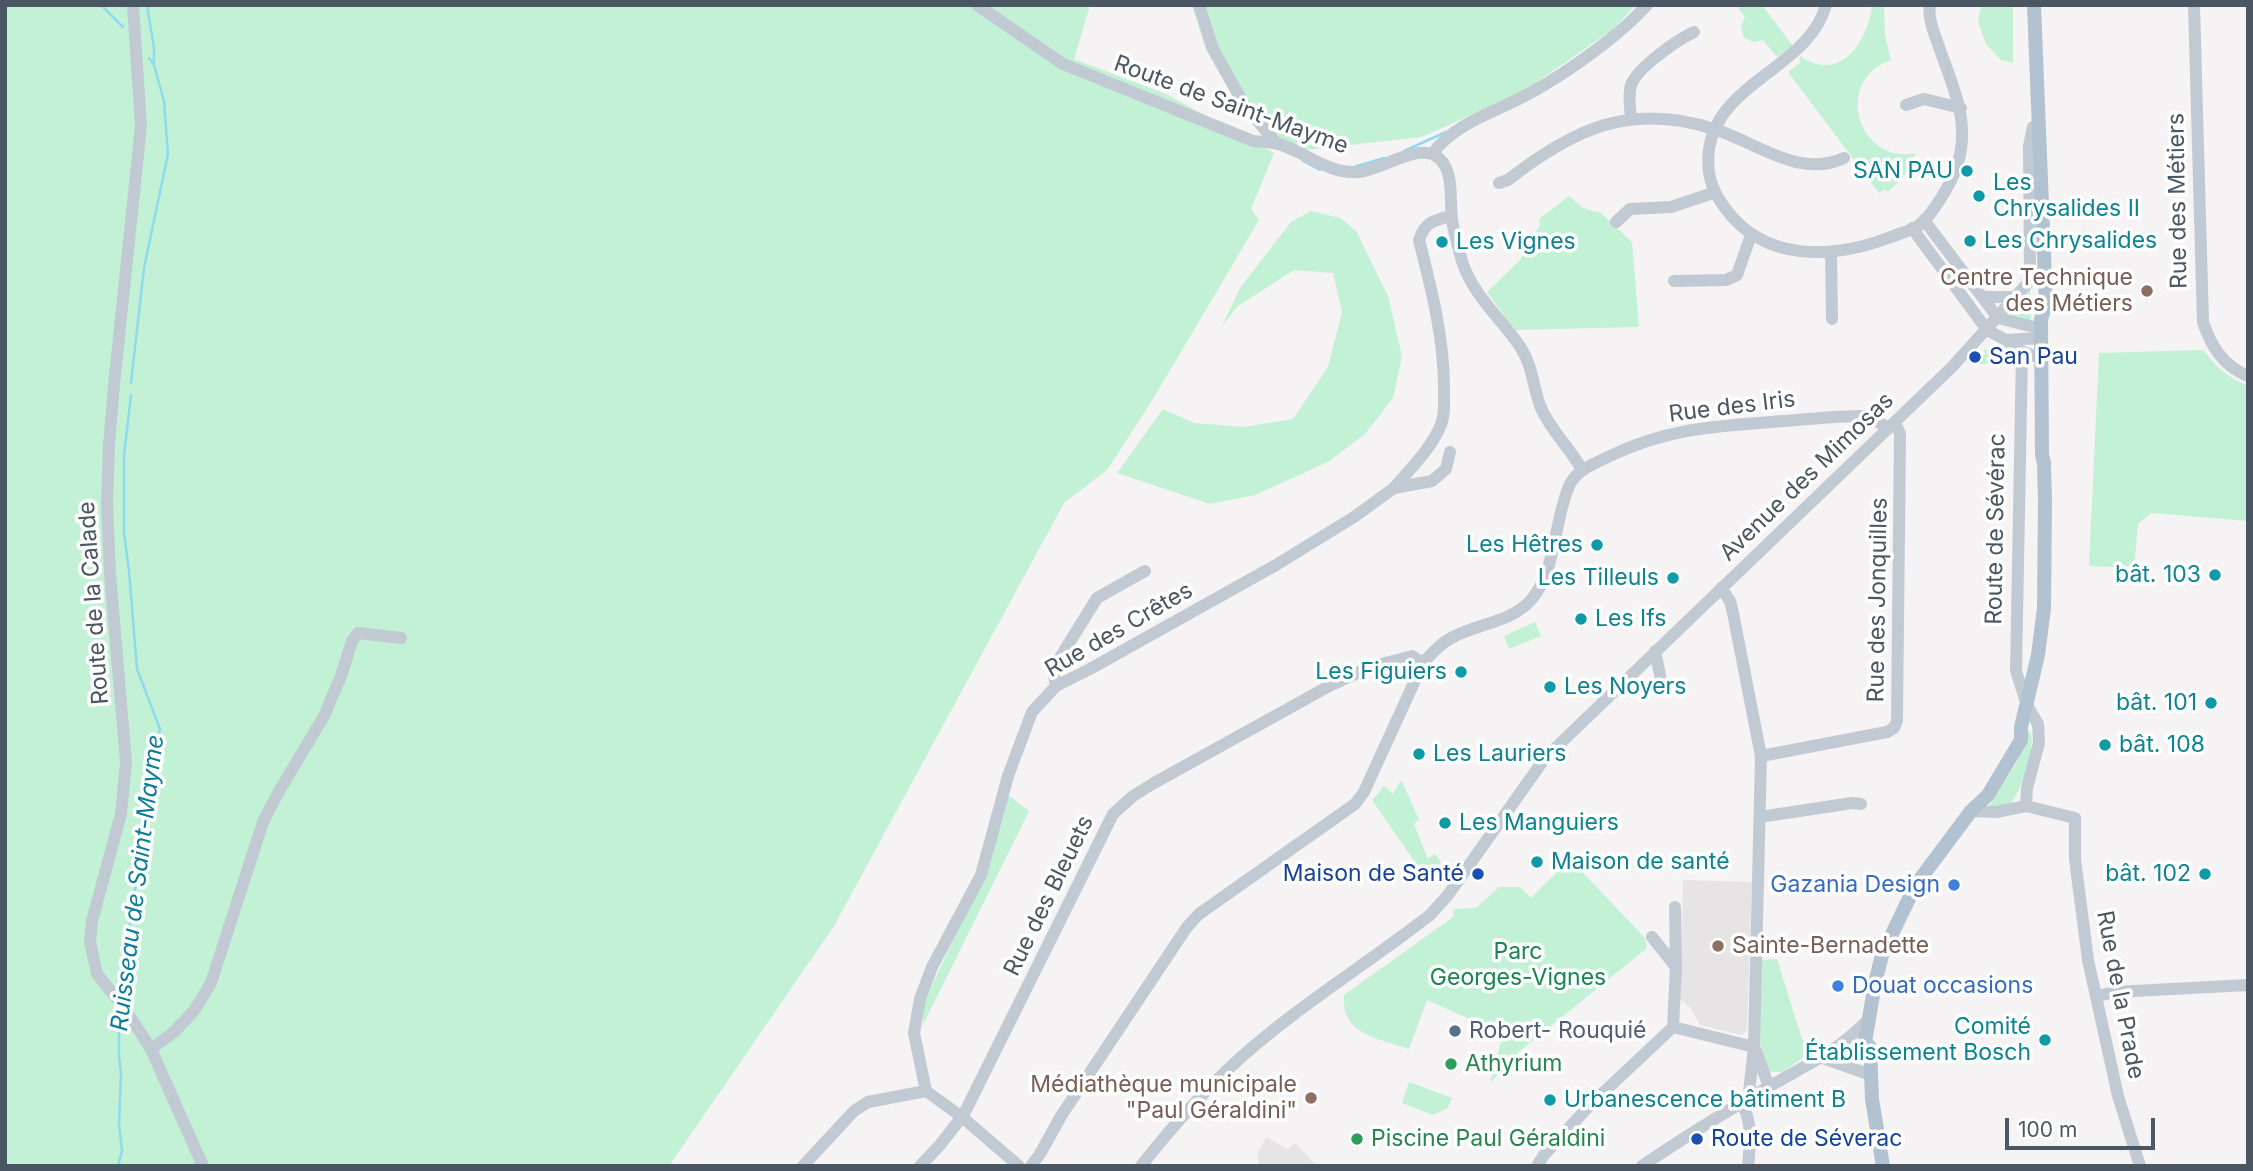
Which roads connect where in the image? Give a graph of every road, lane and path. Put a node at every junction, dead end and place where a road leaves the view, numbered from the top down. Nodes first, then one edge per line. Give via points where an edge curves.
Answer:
1 (133, 5) edge
2 (977, 5) edge
3 (1199, 5) edge
4 (1647, 5) edge
5 (1826, 5) edge
6 (1930, 5) edge
7 (2032, 5) edge
8 (2194, 5) edge
9 (1694, 32) dead end
10 (1906, 104) dead end
11 (1961, 108) junction
12 (1631, 118) junction
13 (2032, 127) junction
14 (1714, 129) junction
15 (1277, 144) junction
16 (1432, 154) junction
17 (1844, 158) dead end
18 (1499, 183) dead end
19 (1713, 193) junction
20 (1451, 216) junction
21 (1924, 220) junction
22 (1616, 222) dead end
23 (1912, 229) junction
24 (1751, 235) junction
25 (1830, 252) junction
26 (1674, 281) dead end
27 (1983, 297) junction
28 (2015, 297) junction
29 (1998, 318) junction
30 (1832, 319) dead end
31 (2042, 328) junction
32 (1987, 330) junction
33 (2006, 340) junction
34 (2022, 351) junction
35 (2042, 359) junction
36 (2248, 376) edge
37 (1890, 426) junction
38 (1450, 452) dead end
39 (1582, 471) junction
40 (1394, 488) junction
41 (1145, 571) dead end
42 (1721, 588) junction
43 (401, 638) dead end
44 (1655, 652) junction
45 (1397, 660) junction
46 (1423, 663) junction
47 (1418, 676) junction
48 (1056, 686) junction
49 (1662, 689) dead end
50 (2027, 705) junction
51 (1761, 756) junction
52 (1861, 804) dead end
53 (2026, 806) junction
54 (1971, 811) junction
55 (1760, 817) junction
56 (1675, 906) dead end
57 (1652, 937) dead end
58 (1676, 967) junction
59 (2248, 985) edge
60 (2097, 996) junction
61 (1868, 1020) junction
62 (1673, 1027) junction
63 (1849, 1039) junction
64 (1754, 1047) junction
65 (152, 1049) junction
66 (1870, 1049) junction
67 (1823, 1058) junction
68 (1871, 1074) junction
69 (1769, 1087) junction
70 (926, 1091) junction
71 (1745, 1102) junction
72 (962, 1117) junction
73 (203, 1166) edge
74 (803, 1166) edge
75 (920, 1166) edge
76 (1019, 1166) edge
77 (1031, 1166) edge
78 (1141, 1166) edge
79 (1537, 1166) edge
80 (1642, 1166) edge
81 (1748, 1166) edge
82 (1883, 1166) edge
83 (2140, 1166) edge

1 - 65 street, Route de la Calade via 141,126 114,386 107,504 126,762 121,814 90,942 97,974
2 - 15 street, Route de Saint-Mayme via 1063,64 1253,141
3 - 15 street via 1213,49 1245,106
4 - 16 street via 1600,47 1532,92 1454,131
5 - 14 street via 1811,37 1725,111
6 - 11 street via 1932,25
7 - 13 main road, Route de Sévérac
7 - 31 main road, Route de Sévérac via 2046,305
8 - 36 street, Rue des Métiers via 2203,322 2209,342 2221,358
9 - 12 street via 1639,72 1630,91
10 - 11 street via 1924,99
11 - 21 street via 1956,167
12 - 14 street
12 - 18 street via 1597,126 1560,143
13 - 28 street, Avenue des Mimosas via 2028,159 2030,267 2027,284
13 - 31 main road, Route de Sévérac via 2037,309
14 - 17 street via 1789,162 1832,164
14 - 19 street via 1708,173
15 - 16 street, Route de Saint-Mayme via 1323,166 1354,172 1370,171 1420,152
16 - 20 street via 1448,175
19 - 22 street via 1671,207 1630,209
19 - 24 street
20 - 39 street via 1467,275 1521,348 1531,366 1542,411
20 - 40 street, Rue des Crêtes via 1431,220 1419,240 1436,312 1444,369 1444,416
21 - 23 street
21 - 27 street
23 - 25 street
23 - 32 street
24 - 25 street via 1774,247
24 - 26 street via 1737,275 1726,280
25 - 30 street
27 - 28 street
27 - 29 street
28 - 29 street, Avenue des Mimosas
29 - 31 street
29 - 32 street, Avenue des Mimosas
31 - 33 street
31 - 35 main road, Route de Sévérac
32 - 33 street
32 - 37 street, Avenue des Mimosas
33 - 34 street
34 - 35 street
34 - 50 street, Route de Sévérac via 2016,671
35 - 50 main road, Route de Sévérac via 2036,607 2042,618
37 - 39 street, Rue des Iris via 1859,416 1704,426 1624,449
37 - 42 street, Avenue des Mimosas
37 - 51 street, Rue des Jonquilles via 1897,427 1901,444 1897,721 1887,732
38 - 40 street, Rue des Crêtes via 1446,469 1432,481
39 - 46 street via 1570,485 1538,592 1506,618 1454,636
40 - 48 street, Rue des Crêtes via 1276,565
41 - 48 street via 1097,598 1053,669
42 - 44 street, Avenue des Mimosas
42 - 51 street via 1733,613
43 - 65 street via 365,632 352,641 324,716 263,822 211,983 194,1011
44 - 49 street
44 - 78 street, Avenue des Mimosas via 1545,758 1430,915 1245,1054 1183,1115
45 - 46 street, Rue des Bleuets via 1412,656
45 - 47 street
45 - 72 street, Rue des Bleuets via 1331,685 1154,783 1113,814
46 - 47 street
47 - 77 street via 1355,804 1187,927
48 - 70 street, Rue des Crêtes via 1032,712 1008,776 981,876 920,999 914,1033
50 - 53 street via 2038,724 2039,743
50 - 54 main road, Route de Sévérac via 2021,740 1988,795
51 - 55 street
52 - 55 street
53 - 54 street
53 - 60 street, Rue de la Prade via 2075,818 2075,859
54 - 61 main road, Route de Sévérac via 1915,886 1896,923 1882,955
55 - 64 street
56 - 58 street
57 - 58 street
58 - 62 street
59 - 60 street
60 - 83 street, Rue de la Prade via 2124,1119
61 - 63 street
61 - 66 main road, Route de Sévérac via 1865,1042
62 - 64 street
62 - 79 street via 1589,1106
63 - 66 street
63 - 67 street
64 - 69 street
64 - 71 street
65 - 73 street, Route de la Calade
66 - 68 main road, Route de Sévérac
67 - 68 street
67 - 69 street
68 - 82 main road, Route de Sévérac
69 - 71 street
70 - 72 street
70 - 74 street via 869,1102 854,1111
71 - 80 street
71 - 81 street via 1751,1138
72 - 75 street, Rue des Bleuets
72 - 76 street

